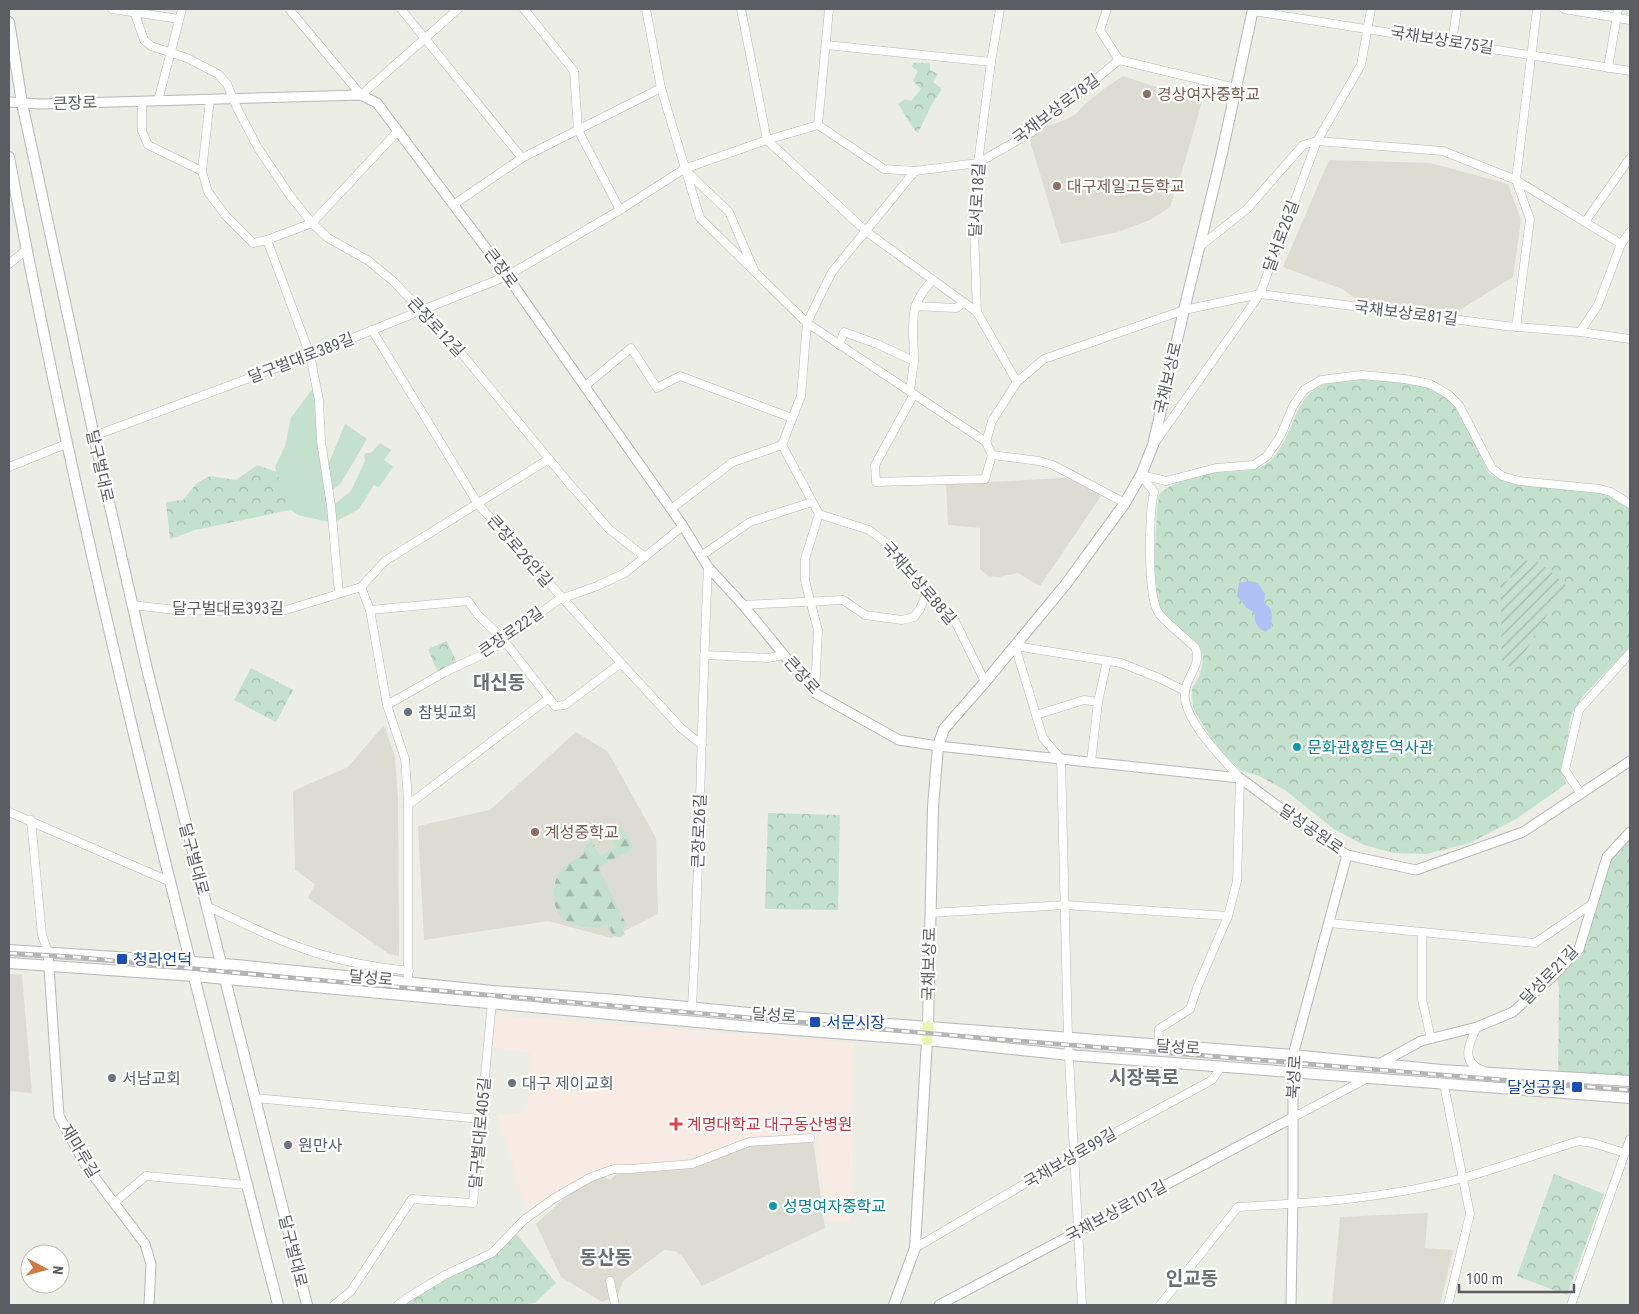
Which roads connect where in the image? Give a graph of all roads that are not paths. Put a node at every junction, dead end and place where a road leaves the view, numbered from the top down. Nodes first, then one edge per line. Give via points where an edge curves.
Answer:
1 (112, 9) edge
2 (182, 9) edge
3 (289, 9) edge
4 (401, 9) edge
5 (458, 9) edge
6 (524, 9) edge
7 (646, 9) edge
8 (741, 9) edge
9 (829, 9) edge
10 (1000, 9) edge
11 (1107, 9) edge
12 (1371, 9) edge
13 (1457, 9) edge
14 (1537, 9) edge
15 (1564, 9) edge
16 (1618, 9) edge
17 (1253, 10) edge
18 (134, 11) junction
19 (1617, 18) junction
20 (179, 19) junction
21 (1630, 20) edge
22 (9, 22) edge
23 (1367, 28) junction
24 (424, 38) junction
25 (1452, 42) junction
26 (826, 44) junction
27 (171, 52) junction
28 (1531, 55) junction
29 (1119, 60) junction
30 (991, 62) junction
31 (1608, 68) junction
32 (1630, 71) edge
33 (661, 88) junction
34 (1236, 88) junction
35 (361, 95) junction
36 (234, 98) junction
37 (210, 99) junction
38 (142, 101) junction
39 (158, 101) junction
40 (9, 102) edge
41 (22, 103) junction
42 (818, 125) junction
43 (578, 130) junction
44 (398, 131) junction
45 (767, 140) junction
46 (1317, 140) junction
47 (9, 157) edge
48 (522, 158) junction
49 (1630, 158) edge
50 (978, 163) junction
51 (684, 169) junction
52 (202, 171) junction
53 (915, 171) junction
54 (1516, 180) junction
55 (453, 205) junction
56 (620, 210) junction
57 (1585, 222) junction
58 (312, 223) junction
59 (866, 232) junction
60 (1630, 232) edge
61 (267, 240) junction
62 (1621, 244) junction
63 (1199, 247) junction
64 (26, 250) junction
65 (9, 264) edge
66 (755, 272) junction
67 (507, 276) junction
68 (933, 280) junction
69 (1260, 294) junction
70 (963, 302) junction
71 (915, 306) junction
72 (420, 310) junction
73 (1184, 310) junction
74 (977, 312) junction
75 (807, 323) junction
76 (1516, 327) junction
77 (372, 330) junction
78 (1580, 332) junction
79 (1630, 339) edge
80 (839, 345) junction
81 (310, 355) junction
82 (914, 361) junction
83 (1017, 382) junction
84 (585, 386) junction
85 (912, 393) junction
86 (792, 418) junction
87 (94, 436) junction
88 (986, 442) junction
89 (66, 444) junction
90 (782, 445) junction
91 (1153, 445) junction
92 (992, 455) junction
93 (549, 459) junction
94 (9, 467) edge
95 (1140, 475) junction
96 (812, 502) junction
97 (1125, 503) junction
98 (478, 504) junction
99 (1630, 504) edge
100 (671, 509) junction
101 (819, 514) junction
102 (683, 526) junction
103 (701, 556) junction
104 (645, 557) junction
105 (708, 567) junction
106 (361, 587) junction
107 (927, 592) junction
108 (339, 593) junction
109 (561, 598) junction
110 (810, 602) junction
111 (132, 605) junction
112 (743, 605) junction
113 (370, 610) junction
114 (502, 640) junction
115 (1015, 646) junction
116 (1630, 653) edge
117 (704, 655) junction
118 (784, 655) junction
119 (1107, 661) junction
120 (621, 663) junction
121 (985, 682) junction
122 (1185, 691) junction
123 (816, 693) junction
124 (549, 698) junction
125 (1098, 702) junction
126 (387, 705) junction
127 (1036, 715) junction
128 (702, 745) junction
129 (938, 746) junction
130 (1061, 759) junction
131 (1630, 761) edge
132 (1091, 762) junction
133 (1240, 778) junction
134 (1581, 794) junction
135 (408, 805) junction
136 (9, 812) edge
137 (31, 820) junction
138 (1630, 832) edge
139 (1347, 855) junction
140 (171, 882) junction
141 (1592, 904) junction
142 (1066, 905) junction
143 (206, 906) junction
144 (930, 913) junction
145 (1228, 916) junction
146 (1329, 923) junction
147 (1422, 932) junction
148 (9, 950) edge
149 (48, 952) junction
150 (191, 962) junction
151 (9, 963) edge
152 (222, 964) junction
153 (49, 965) junction
154 (409, 971) junction
155 (194, 976) junction
156 (225, 979) junction
157 (408, 982) junction
158 (493, 990) junction
159 (492, 1002) junction
160 (692, 1007) junction
161 (928, 1026) junction
162 (1477, 1027) junction
163 (1068, 1038) junction
164 (1431, 1039) junction
165 (927, 1040) junction
166 (1158, 1046) junction
167 (1069, 1055) junction
168 (1293, 1055) junction
169 (1381, 1063) junction
170 (1222, 1066) junction
171 (1293, 1071) junction
172 (1488, 1072) junction
173 (1366, 1079) junction
174 (1630, 1081) edge
175 (1444, 1085) junction
176 (255, 1098) junction
177 (1630, 1098) edge
178 (481, 1118) junction
179 (1292, 1118) junction
180 (810, 1138) dead end
181 (1630, 1139) edge
182 (1625, 1153) junction
183 (1074, 1155) junction
184 (1463, 1178) junction
185 (248, 1185) junction
186 (114, 1203) junction
187 (1293, 1204) junction
188 (1078, 1231) junction
189 (915, 1248) junction
190 (610, 1281) dead end
191 (897, 1302) edge
192 (1571, 1304) edge
193 (149, 1305) edge
194 (278, 1305) edge
195 (307, 1305) edge
196 (334, 1305) edge
197 (398, 1305) edge
198 (615, 1305) edge
199 (939, 1305) edge
200 (1082, 1305) edge
201 (1160, 1305) edge
202 (1291, 1305) edge
203 (1448, 1305) edge
204 (1580, 1305) edge

1 - 18 street
2 - 20 street
3 - 35 street
4 - 24 street
5 - 24 street
6 - 43 street via 574,71
7 - 33 street
8 - 45 street
9 - 26 street
10 - 30 street, 달서로18길
11 - 29 street via 1100,30
12 - 23 street, 달서로26길
13 - 25 street
14 - 28 street
15 - 19 street
16 - 19 street
17 - 23 street, 국채보상로75길
17 - 34 main road, 국채보상로
18 - 20 street
18 - 27 street via 144,40 151,46
19 - 21 street
19 - 31 street
20 - 27 street
22 - 41 main road, 달구벌대로
23 - 25 street, 국채보상로75길
23 - 46 street, 달서로26길 via 1361,65
24 - 35 street
24 - 48 street
25 - 28 street, 국채보상로75길
26 - 30 street
26 - 42 street
27 - 36 street via 218,74
27 - 39 street
28 - 31 street, 국채보상로75길
28 - 54 street
29 - 34 street
29 - 50 street, 국채보상로78길 via 1032,132
30 - 50 street, 달서로18길
31 - 32 street, 국채보상로75길
33 - 43 street
33 - 51 street
34 - 63 main road, 국채보상로
35 - 36 street, 큰장로
35 - 44 street, 큰장로 via 377,103
36 - 37 street, 큰장로
36 - 58 street, 큰장로12길 via 258,148
37 - 39 street, 큰장로
37 - 52 street
38 - 39 street, 큰장로
38 - 41 street, 큰장로
38 - 52 street via 142,131 148,145
40 - 41 street, 큰장로
41 - 87 main road, 달구벌대로
42 - 45 street
42 - 53 street, 국채보상로78길 via 884,169
43 - 48 street
43 - 56 street
44 - 55 street, 큰장로
44 - 58 street
45 - 51 street
45 - 59 street
46 - 54 street via 1442,152
46 - 63 street via 1303,145 1247,209
46 - 69 street, 달서로26길
47 - 64 main road, 달구벌대로
48 - 55 street
49 - 57 street
50 - 53 street, 국채보상로78길
50 - 74 street, 달서로18길 via 974,228
51 - 56 street, 달구벌대로389길
51 - 66 street via 730,212
51 - 66 street via 700,218
52 - 61 street via 208,192 226,216 253,243
53 - 59 street
54 - 57 street
54 - 76 street via 1530,219
55 - 67 street, 큰장로
56 - 67 street, 달구벌대로389길
57 - 62 street
58 - 61 street
58 - 72 street, 큰장로12길 via 328,238 369,261
59 - 68 street
59 - 75 street via 832,272
60 - 62 street
61 - 81 street
62 - 78 street via 1598,305
63 - 73 main road, 국채보상로
64 - 65 street
64 - 89 main road, 달구벌대로
66 - 75 street
67 - 72 street, 달구벌대로389길
67 - 84 street, 큰장로
68 - 70 street
68 - 71 street via 916,300
69 - 73 street, 국채보상로81길
69 - 76 street, 국채보상로81길
69 - 91 street, 달서로26길
70 - 71 street via 956,308
70 - 74 street
71 - 82 street
72 - 77 street, 달구벌대로389길
72 - 93 street, 큰장로12길 via 457,348
73 - 83 street, 국채보상로81길 via 1044,359
73 - 91 main road, 국채보상로
74 - 83 street, 달서로18길
75 - 80 street
75 - 86 street via 801,396
76 - 78 street, 국채보상로81길
77 - 81 street, 달구벌대로389길
77 - 98 street, 큰장로26안길
78 - 79 street, 국채보상로81길
80 - 82 street via 844,332
80 - 85 street
81 - 87 street, 달구벌대로389길
81 - 108 street via 320,400 321,441
82 - 85 street
83 - 88 street, 국채보상로81길 via 992,421
84 - 86 street via 631,348 657,388 680,376
84 - 100 street, 큰장로
85 - 88 street
85 - 92 street via 875,465 876,482 985,480
86 - 90 street
87 - 111 main road, 달구벌대로
88 - 92 street
89 - 94 street
89 - 140 main road, 달구벌대로
90 - 96 street
90 - 100 street via 733,462
91 - 95 main road, 국채보상로
92 - 97 street via 1053,465
93 - 98 street
93 - 104 street, 큰장로12길 via 609,529
95 - 97 main road, 국채보상로
95 - 99 street via 1166,481 1216,468 1254,465 1267,456 1304,390 1321,380 1362,375 1430,384 1449,395 1459,405 1492,468 1502,476 1519,481 1600,489 1612,492
95 - 122 street via 1154,492 1151,507 1151,589 1158,613 1198,653
96 - 101 street
96 - 103 street via 750,522
97 - 115 main road, 국채보상로 via 1066,584
98 - 106 street via 385,561
98 - 109 street, 큰장로26안길
100 - 102 street, 큰장로
101 - 107 street, 국채보상로88길 via 869,530 885,542
101 - 110 street via 805,559 805,581
102 - 103 street, 큰장로
102 - 104 street, 큰장로22길
103 - 105 street, 큰장로
104 - 109 street, 큰장로22길 via 625,573
105 - 112 street, 큰장로
105 - 117 street, 큰장로26길
106 - 108 street, 달구벌대로393길
106 - 113 street
107 - 110 street via 914,617 902,620 865,615 843,600
107 - 121 street, 국채보상로88길 via 955,621
108 - 111 street, 달구벌대로393길 via 286,610 206,611
109 - 114 street, 큰장로22길
109 - 120 street, 큰장로26안길
110 - 112 street
110 - 123 street via 818,630
111 - 143 main road, 달구벌대로
112 - 118 street, 큰장로
113 - 114 street via 468,601
113 - 126 street
114 - 124 street
114 - 126 street, 큰장로22길 via 488,652
115 - 119 street
115 - 121 main road, 국채보상로
115 - 127 street
116 - 134 street via 1579,710 1565,770
117 - 118 street via 768,658
117 - 128 street, 큰장로26길
118 - 123 street, 큰장로
119 - 122 street via 1121,663
119 - 125 street
120 - 124 street via 565,705 555,706
120 - 128 street, 큰장로26안길 via 681,728
121 - 129 main road, 국채보상로 via 944,729
122 - 133 street via 1193,721
123 - 129 street, 큰장로 via 899,740
124 - 135 street
125 - 127 street via 1084,700
125 - 132 street
126 - 135 street via 405,759
127 - 130 street via 1043,738
128 - 160 street, 큰장로26길
129 - 130 street
129 - 144 main road, 국채보상로
130 - 132 street
130 - 142 street
131 - 134 street, 달성공원로
132 - 133 street
133 - 139 street, 달성공원로
133 - 145 street via 1237,881
134 - 139 street, 달성공원로 via 1523,832 1416,870
135 - 154 street
136 - 137 street, 달구벌대로
137 - 140 street, 달구벌대로
137 - 149 street via 42,935
138 - 141 street, 달성로21길 via 1607,857
139 - 146 street, 북성로
140 - 150 main road, 달구벌대로
141 - 147 street via 1535,943
141 - 162 street, 달성로21길 via 1578,949 1553,976 1513,1012
142 - 144 street
142 - 145 street
142 - 163 street
143 - 152 main road, 달구벌대로
143 - 154 street, 달구벌대로 via 299,948
144 - 161 main road, 국채보상로
145 - 166 street via 1190,1009 1159,1029
146 - 147 street
146 - 168 street, 북성로
147 - 164 street via 1422,999
148 - 149 main road, 달성로
149 - 150 main road, 달성로
149 - 153 street, 재마루길
150 - 152 main road, 달성로
150 - 155 main road, 달구벌대로
151 - 153 main road
152 - 156 main road, 달구벌대로
152 - 157 main road, 달성로
153 - 155 main road
153 - 186 street, 재마루길 via 59,1116 86,1166
154 - 157 street
155 - 156 main road
155 - 185 main road, 달구벌대로
156 - 159 main road
156 - 176 main road, 달구벌대로
157 - 158 main road, 달성로
158 - 159 street, 달구벌대로405길
158 - 160 main road, 달성로
159 - 165 main road
159 - 178 street, 달구벌대로405길
160 - 161 main road, 달성로
161 - 163 main road, 달성로
161 - 165 main road, 국채보상로
162 - 164 street, 달성로21길
162 - 172 street via 1469,1045 1468,1059 1471,1065
163 - 166 main road, 달성로
163 - 167 street
164 - 169 street, 달성로21길
165 - 167 main road
165 - 189 main road, 국채보상로
166 - 168 main road, 달성로
167 - 170 main road
167 - 183 street
168 - 169 main road, 달성로
168 - 171 street, 북성로
169 - 172 main road, 달성로
170 - 171 main road
170 - 183 street, 국채보상로99길 via 1212,1080
171 - 173 main road
171 - 179 street, 북성로
172 - 174 main road, 달성로
173 - 175 main road
173 - 179 street
175 - 177 main road
175 - 184 street
176 - 178 street
176 - 195 main road, 달구벌대로
178 - 196 street, 달구벌대로405길 via 473,1203 412,1199 351,1291
179 - 187 street, 북성로
179 - 188 street, 국채보상로101길
180 - 197 street via 749,1142 692,1164 614,1169 591,1177 524,1220 492,1253 445,1275
181 - 182 street
182 - 184 street via 1579,1141
182 - 192 street
183 - 188 street
183 - 189 street, 국채보상로99길
184 - 187 street via 1384,1195
184 - 203 street via 1470,1214
185 - 186 street via 146,1176
185 - 194 main road, 달구벌대로
186 - 193 street, 재마루길 via 146,1244 151,1264
187 - 201 street via 1238,1207
187 - 202 street, 북성로
188 - 199 street, 국채보상로101길
188 - 200 street
189 - 191 main road, 국채보상로
190 - 198 street
192 - 204 street

